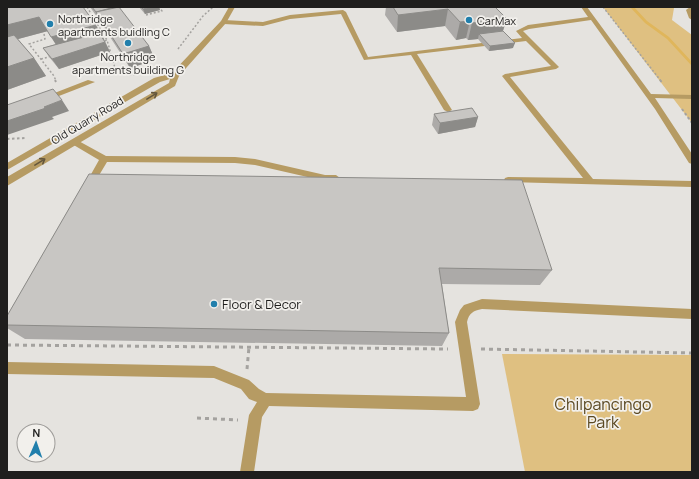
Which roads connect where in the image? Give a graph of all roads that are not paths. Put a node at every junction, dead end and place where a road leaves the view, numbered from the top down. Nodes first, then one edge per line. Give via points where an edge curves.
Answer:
1 (232, 7) edge
2 (584, 7) edge
3 (692, 8) edge
4 (592, 18) junction
5 (692, 18) edge
6 (224, 22) junction
7 (528, 39) junction
8 (413, 53) junction
9 (175, 75) junction
10 (91, 82) road end
11 (650, 96) junction
12 (692, 97) edge
13 (37, 102) edge
14 (448, 110) edge
15 (74, 142) junction
16 (104, 159) junction
17 (692, 161) edge
18 (7, 167) edge
19 (348, 178) edge
20 (496, 180) edge
21 (590, 181) junction
22 (7, 182) edge
23 (692, 184) edge
24 (83, 196) edge
25 (692, 314) edge
26 (7, 368) edge
27 (266, 399) junction
28 (247, 472) edge

1 - 6 street, Old Quarry Road
2 - 4 lane
3 - 5 lane via 689,10
4 - 7 lane via 519,30
4 - 11 lane
6 - 8 lane via 263,24 290,17 343,12 366,59
6 - 9 street, Old Quarry Road
7 - 8 lane
7 - 21 lane via 556,67 505,76
8 - 14 lane
15 -> 9 street, Old Quarry Road via 172,84
9 - 18 street, Old Quarry Road via 157,80
10 - 13 street
11 - 12 lane
11 - 17 lane
15 - 16 lane
22 -> 15 street, Old Quarry Road
16 - 19 lane via 235,160 255,162 324,178
16 - 24 lane
20 - 21 lane
21 - 23 lane
25 - 27 lane via 482,304 469,306 463,312 461,322 474,404
26 - 27 lane via 214,372 245,384 254,394
27 - 28 lane via 256,415

